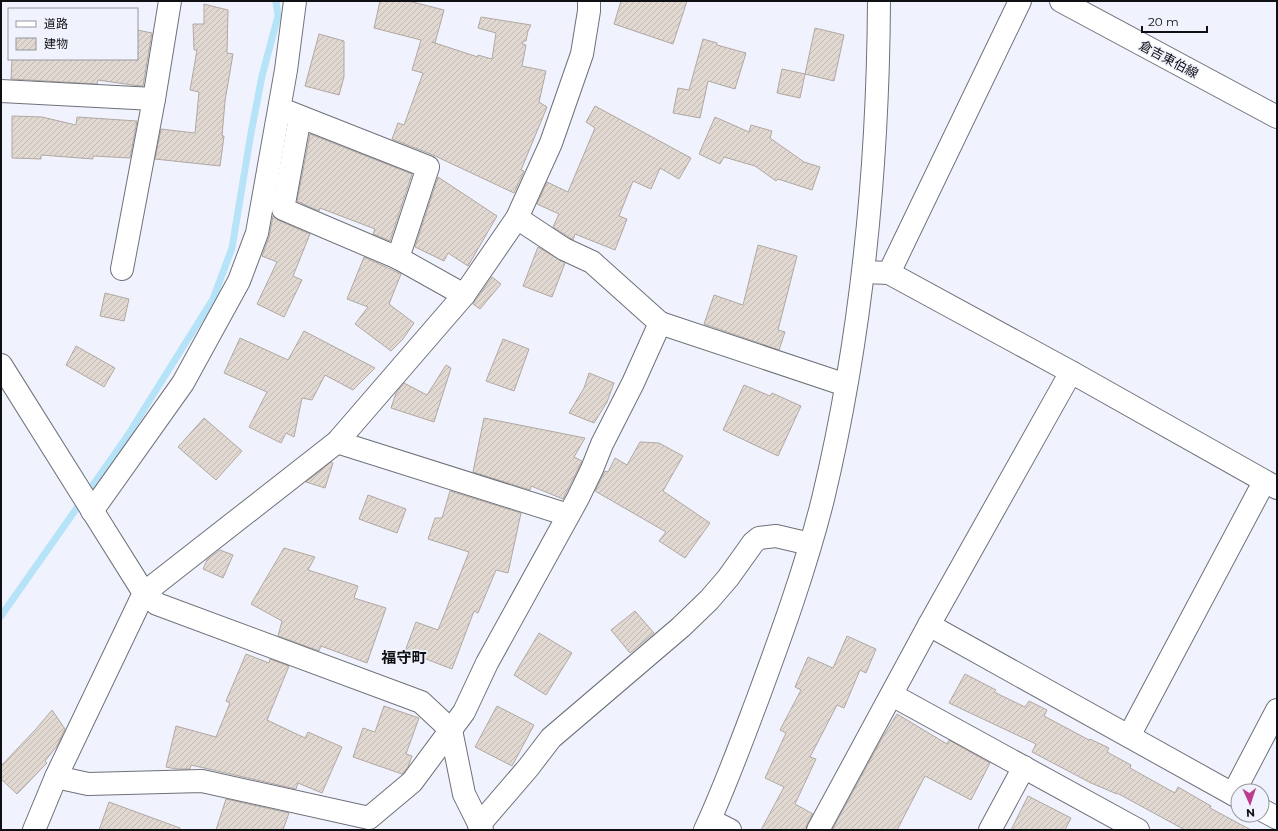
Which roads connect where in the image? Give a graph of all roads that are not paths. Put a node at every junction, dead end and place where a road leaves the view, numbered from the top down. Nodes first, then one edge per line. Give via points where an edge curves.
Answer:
1 (170, 1) edge
2 (295, 1) edge
3 (589, 1) edge
4 (879, 1) edge
5 (1020, 1) edge
6 (1061, 1) edge
7 (1, 91) edge
8 (154, 99) junction
9 (278, 108) junction
10 (300, 117) junction
11 (1277, 117) edge
12 (518, 218) junction
13 (398, 258) junction
14 (122, 269) dead end
15 (864, 272) junction
16 (889, 273) junction
17 (464, 295) junction
18 (660, 323) junction
19 (1, 365) edge
20 (1071, 372) junction
21 (846, 385) junction
22 (337, 442) junction
23 (1271, 485) edge
24 (92, 511) junction
25 (568, 516) junction
26 (810, 544) junction
27 (144, 593) junction
28 (930, 625) junction
29 (892, 695) junction
30 (1277, 710) edge
31 (451, 730) junction
32 (1129, 736) junction
33 (1024, 767) junction
34 (56, 777) junction
35 (1241, 783) edge
36 (1230, 792) edge
37 (372, 824) edge
38 (708, 825) edge
39 (481, 828) edge
40 (34, 830) edge
41 (730, 830) edge
42 (818, 830) edge
43 (990, 830) edge
44 (1138, 830) edge

1 - 8 street
2 - 9 street
3 - 12 street via 582,54 551,143
4 - 15 street via 879,75
5 - 16 street
6 - 11 street, 倉吉東伯線
7 - 8 street
8 - 14 street
9 - 10 street
9 - 24 street via 257,233 239,281 183,383
10 - 13 street via 283,209
10 - 13 street via 428,167
12 - 17 street
12 - 18 street via 564,249 592,262
13 - 17 street
15 - 16 street
15 - 21 street
16 - 20 street
17 - 22 street
18 - 21 street
18 - 25 street
19 - 24 street
20 - 23 street
20 - 28 street
21 - 26 street via 823,499
22 - 25 street
22 - 27 street
23 - 32 street
24 - 27 street
25 - 31 street via 487,663 464,712
26 - 38 street via 739,749
26 - 39 street via 776,536 759,538 753,543 719,589 681,627 551,738
27 - 31 street via 157,604 421,702
27 - 34 street
28 - 29 street
28 - 32 street
29 - 33 street
29 - 42 street
30 - 35 street
31 - 37 street via 412,782
31 - 39 street via 464,794
32 - 36 street
33 - 43 street
33 - 44 street
34 - 37 street via 88,784 202,781
34 - 40 street
38 - 41 street

